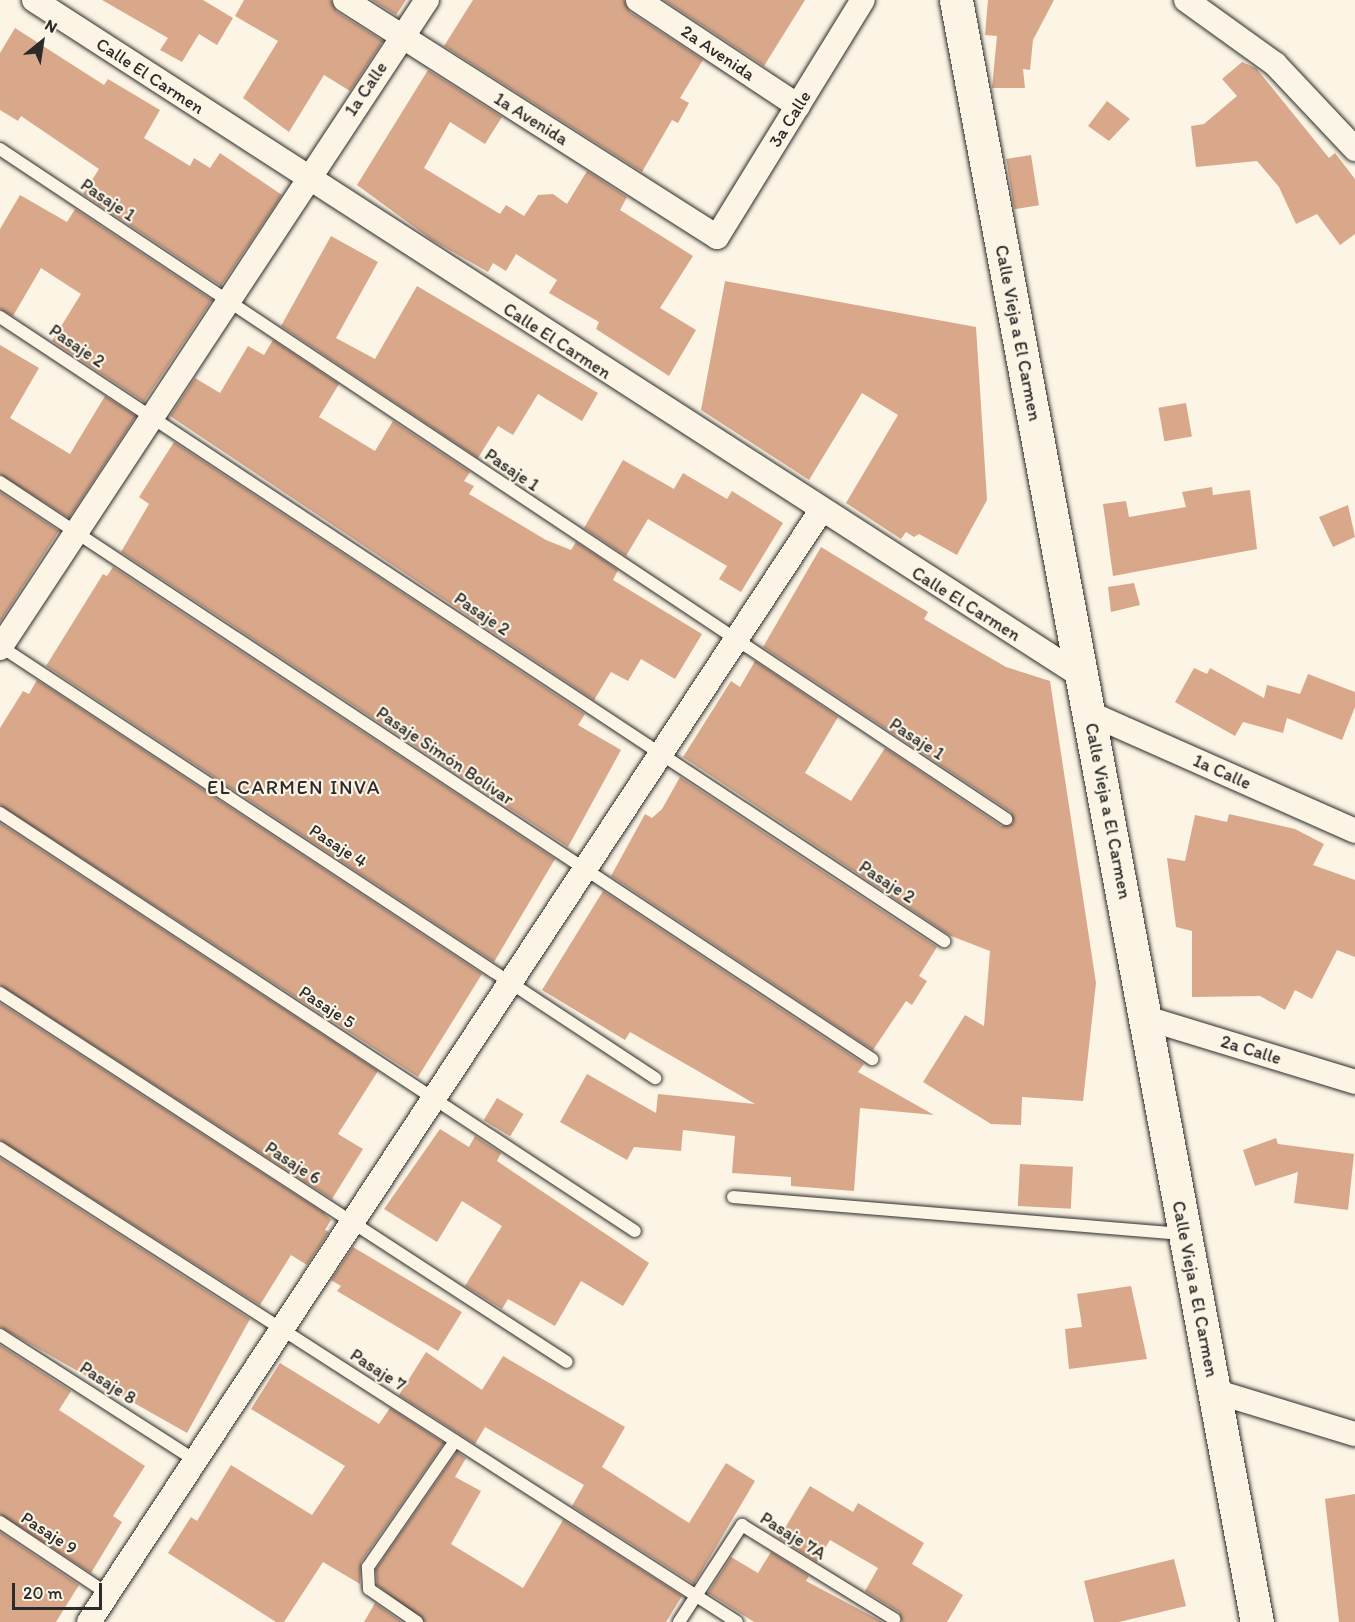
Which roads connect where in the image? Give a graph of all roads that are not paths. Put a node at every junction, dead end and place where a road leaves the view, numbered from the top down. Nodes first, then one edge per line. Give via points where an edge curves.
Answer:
1 (34, 0) edge
2 (345, 0) edge
3 (426, 0) edge
4 (638, 0) edge
5 (864, 0) edge
6 (956, 0) edge
7 (1186, 0) edge
8 (401, 37) junction
9 (798, 106) junction
10 (0, 149) edge
11 (1355, 149) edge
12 (305, 178) junction
13 (717, 237) joint
14 (225, 300) junction
15 (0, 317) edge
16 (150, 417) junction
17 (0, 483) edge
18 (820, 512) junction
19 (75, 532) junction
20 (735, 641) junction
21 (0, 647) edge
22 (1083, 677) junction
23 (1089, 713) junction
24 (660, 754) junction
25 (0, 813) edge
26 (1006, 819) dead end
27 (1355, 831) edge
28 (585, 870) junction
29 (944, 941) dead end
30 (511, 981) junction
31 (0, 993) edge
32 (1146, 1018) junction
33 (872, 1059) dead end
34 (655, 1078) dead end
35 (1355, 1082) edge
36 (434, 1098) junction
37 (0, 1148) edge
38 (733, 1197) dead end
39 (352, 1223) junction
40 (635, 1231) dead end
41 (1184, 1234) junction
42 (282, 1329) junction
43 (0, 1335) edge
44 (567, 1362) dead end
45 (1214, 1391) junction
46 (1355, 1434) edge
47 (455, 1441) junction
48 (196, 1461) junction
49 (0, 1522) edge
50 (108, 1594) junction
51 (696, 1596) junction
52 (894, 1619) dead end
53 (89, 1622) edge
54 (417, 1622) edge
55 (679, 1622) edge
56 (737, 1622) edge
57 (1257, 1622) edge

1 - 12 street, Calle El Carmen
2 - 8 street, 1a Avenida
3 - 8 street, 1a Calle
4 - 9 street, 2a Avenida
5 - 9 street, 3a Calle
6 - 22 street, Calle Vieja a El Carmen
7 - 11 street via 1275,64
8 - 12 street, 1a Calle
8 - 13 street, 1a Avenida
9 - 13 street, 3a Calle
10 - 14 lane, Pasaje 1
12 - 14 street, 1a Calle
12 - 18 street, Calle El Carmen
14 - 16 street, 1a Calle
14 - 20 lane, Pasaje 1
15 - 16 lane, Pasaje 2
16 - 19 street, 1a Calle
16 - 24 lane, Pasaje 2
17 - 19 lane, Pasaje Simón Bolívar
18 - 20 street
18 - 22 street, Calle El Carmen
19 - 21 street, 1a Calle
19 - 28 lane, Pasaje Simón Bolívar
20 - 24 street
20 - 26 lane, Pasaje 1
21 - 30 lane, Pasaje 4
22 - 23 street, Calle Vieja a El Carmen
23 - 27 street, 1a Calle
23 - 32 street, Calle Vieja a El Carmen
24 - 28 street
24 - 29 lane, Pasaje 2
25 - 36 lane, Pasaje 5
28 - 30 street
28 - 33 lane, Pasaje Simón Bolívar
30 - 34 lane, Pasaje 4
30 - 36 street
31 - 39 lane, Pasaje 6
32 - 35 street, 2a Calle
32 - 41 street, Calle Vieja a El Carmen
36 - 39 street
36 - 40 lane, Pasaje 5
37 - 42 lane, Pasaje 7
38 - 41 lane
39 - 42 street
39 - 44 lane, Pasaje 6
41 - 45 street, Calle Vieja a El Carmen
42 - 47 lane, Pasaje 7
42 - 48 street
43 - 48 lane, Pasaje 8
45 - 46 street
45 - 57 street, Calle Vieja a El Carmen
47 - 51 lane, Pasaje 7
47 - 54 lane via 368,1567 369,1589
48 - 50 street
49 - 50 lane, Pasaje 9
50 - 53 street
51 - 52 lane, Pasaje 7A via 742,1525
51 - 55 lane, Pasaje 7A
51 - 56 lane, Pasaje 7

